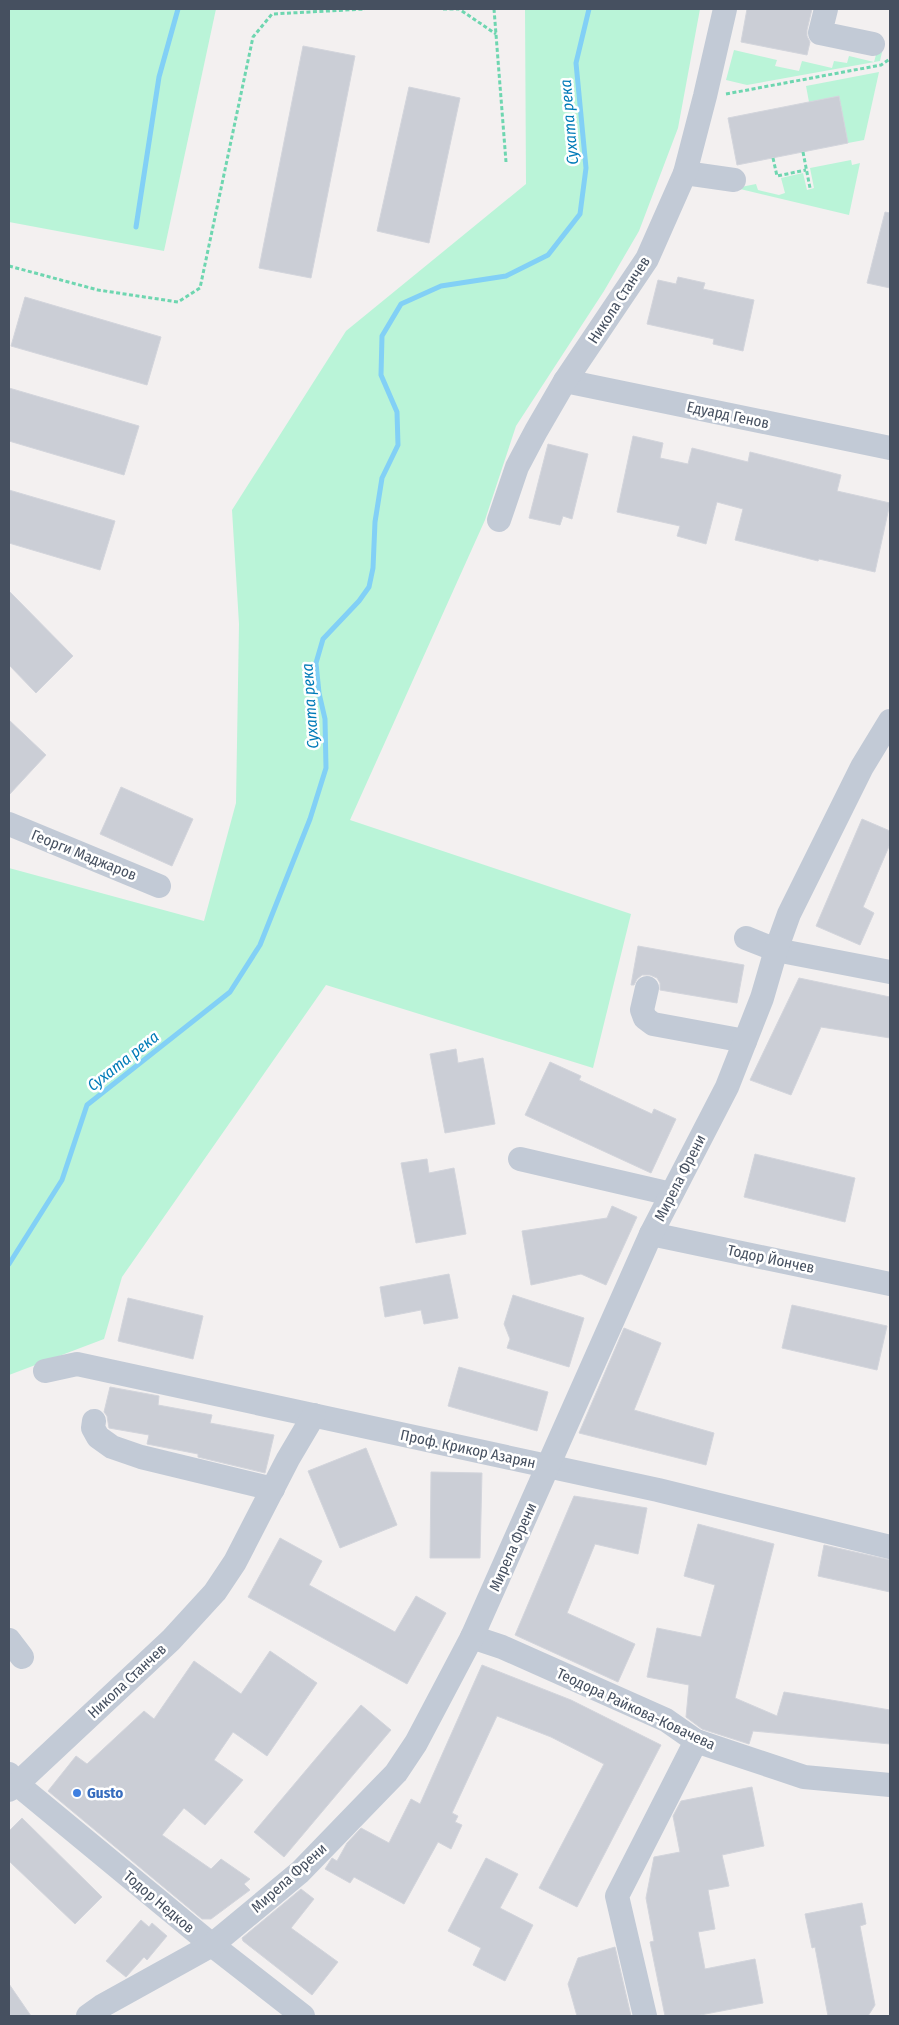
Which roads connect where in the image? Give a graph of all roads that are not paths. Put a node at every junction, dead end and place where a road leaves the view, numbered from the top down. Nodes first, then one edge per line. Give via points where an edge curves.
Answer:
1 (725, 9) edge
2 (826, 9) edge
3 (873, 44) dead end
4 (685, 173) junction
5 (734, 180) dead end
6 (565, 381) junction
7 (890, 448) edge
8 (499, 520) dead end
9 (890, 721) edge
10 (9, 824) edge
11 (160, 886) dead end
12 (746, 938) dead end
13 (776, 950) junction
14 (890, 972) edge
15 (647, 988) dead end
16 (745, 1041) junction
17 (520, 1159) dead end
18 (671, 1194) junction
19 (651, 1234) junction
20 (890, 1284) edge
21 (45, 1371) dead end
22 (314, 1415) junction
23 (94, 1421) dead end
24 (548, 1466) junction
25 (273, 1489) junction
26 (890, 1547) edge
27 (472, 1638) junction
28 (696, 1740) junction
29 (12, 1783) edge
30 (890, 1784) edge
31 (212, 1946) junction
32 (88, 2016) edge
33 (303, 2016) edge
34 (645, 2016) edge

1 - 4 street, Никола Станчев
2 - 3 street via 820,33
4 - 5 street
4 - 6 street, Никола Станчев via 647,260
6 - 7 street, Едуард Генов
6 - 8 street, Никола Станчев via 517,467
9 - 13 street, Мирела Френи via 862,767 789,914
10 - 11 street, Георги Маджаров
12 - 13 street
13 - 14 street
13 - 16 street, Мирела Френи
15 - 16 street via 642,1010 644,1018 653,1024
16 - 18 street, Мирела Френи via 727,1087
17 - 18 street
18 - 19 street, Мирела Френи
19 - 20 street, Тодор Йончев
19 - 24 street, Мирела Френи
21 - 22 street, Проф. Крикор Азарян via 77,1364
22 - 24 street, Проф. Крикор Азарян
22 - 25 street, Никола Станчев
23 - 25 street via 93,1428 98,1437 112,1447 141,1458
24 - 26 street, Проф. Крикор Азарян
24 - 27 street, Мирела Френи
25 - 29 street, Никола Станчев via 235,1562 215,1592 171,1640
27 - 28 street, Теодора Райкова-Ковачева via 502,1647 666,1720
27 - 31 street, Мирела Френи via 416,1743 396,1773 300,1872
28 - 30 street, Теодора Райкова-Ковачева via 804,1777
28 - 34 street via 617,1896
29 - 31 street, Тодор Недков
31 - 32 street, Мирела Френи
31 - 33 street, Тодор Недков

